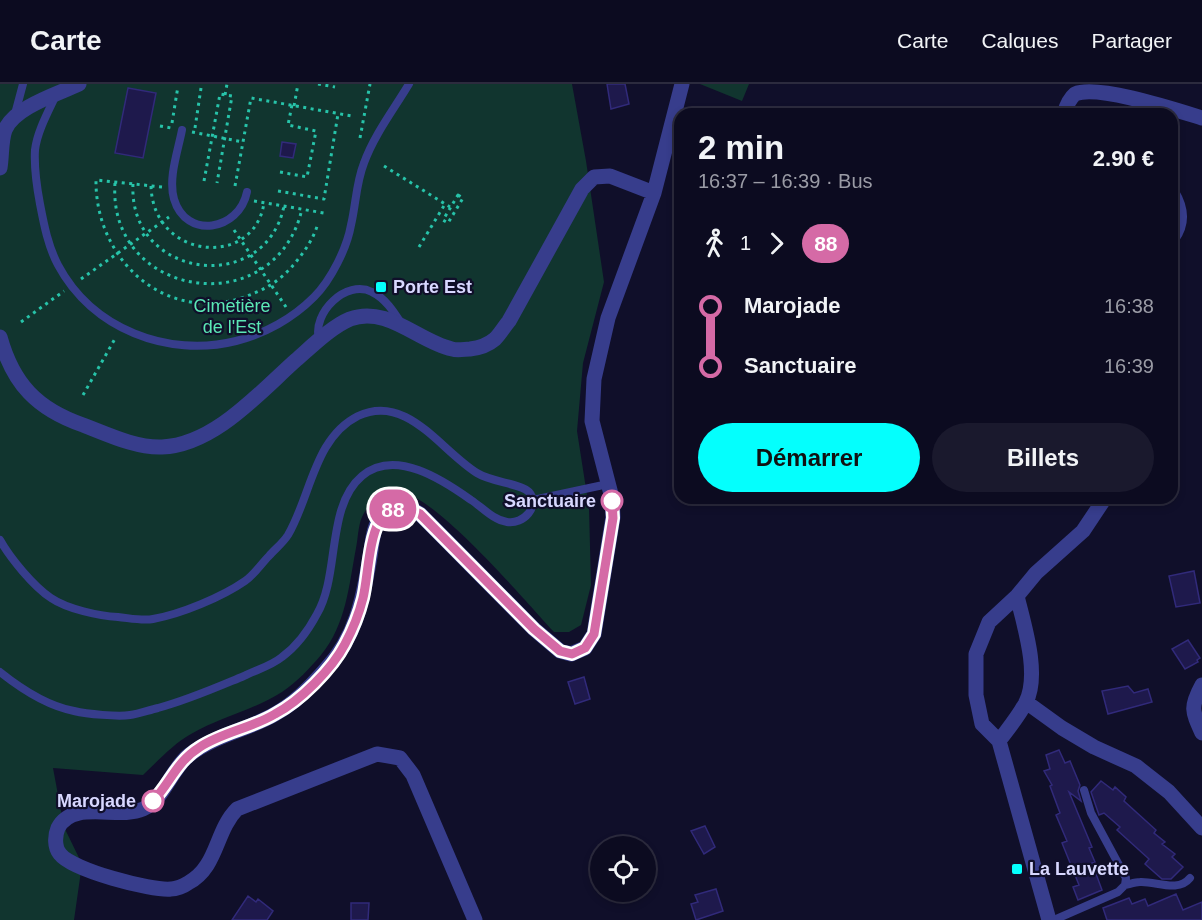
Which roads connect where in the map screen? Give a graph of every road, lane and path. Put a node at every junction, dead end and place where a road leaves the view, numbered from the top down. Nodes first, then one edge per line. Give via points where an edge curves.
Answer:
1 (23, 84) edge
2 (80, 84) edge
3 (227, 84) edge
4 (298, 84) edge
5 (318, 84) edge
6 (370, 84) edge
7 (409, 84) edge
8 (682, 84) edge
9 (335, 87) dead end
10 (57, 94) junction
11 (225, 95) junction
12 (293, 105) junction
13 (676, 108) edge
14 (1066, 108) edge
15 (1169, 108) edge
16 (1178, 111) edge
17 (338, 114) junction
18 (674, 115) edge
19 (352, 116) dead end
20 (15, 117) junction
21 (1202, 118) edge
22 (160, 126) dead end
23 (182, 130) junction
24 (212, 136) junction
25 (225, 139) junction
26 (243, 142) junction
27 (365, 160) junction
28 (384, 166) dead end
29 (0, 168) edge
30 (280, 172) dead end
31 (204, 181) dead end
32 (115, 183) junction
33 (217, 183) dead end
34 (133, 184) junction
35 (235, 186) dead end
36 (172, 188) junction
37 (278, 191) dead end
38 (654, 193) junction
39 (246, 196) joint
40 (446, 204) junction
41 (284, 206) junction
42 (1178, 206) edge
43 (450, 207) junction
44 (302, 209) junction
45 (179, 210) junction
46 (324, 213) dead end
47 (227, 222) junction
48 (318, 223) dead end
49 (1178, 227) edge
50 (146, 233) junction
51 (132, 243) junction
52 (418, 247) dead end
53 (116, 254) junction
54 (250, 254) junction
55 (260, 269) junction
56 (72, 285) junction
57 (271, 285) junction
58 (292, 315) junction
59 (21, 322) dead end
60 (121, 327) junction
61 (404, 327) junction
62 (0, 338) edge
63 (319, 340) junction
64 (83, 395) dead end
65 (608, 484) junction
66 (533, 500) junction
67 (1102, 504) edge
68 (0, 540) edge
69 (1017, 596) junction
70 (0, 672) edge
71 (1202, 685) edge
72 (1026, 702) junction
73 (1202, 733) edge
74 (999, 741) junction
75 (1084, 790) dead end
76 (1202, 828) edge
77 (1190, 878) dead end
78 (1125, 885) junction
79 (1074, 916) edge
80 (475, 920) edge
81 (1049, 920) edge
82 (1054, 920) edge

1 - 20 lane
2 - 10 street
3 - 11 path
4 - 12 path
5 - 9 path
6 - 27 path via 358,149
7 - 27 lane
8 - 13 street
10 - 20 street via 27,107
10 - 56 lane via 35,149 38,190 50,249
11 - 24 path via 220,94
11 - 25 path via 232,96
12 - 17 path
12 - 26 path via 251,98
12 - 30 path via 288,125 316,131 307,177
14 - 15 street via 1075,94 1095,89
16 - 21 street
17 - 19 path
17 - 37 path via 324,199
18 - 38 street
20 - 29 street via 5,130
22 - 23 path
23 - 24 path
23 - 36 lane
24 - 25 path
24 - 31 path
25 - 26 path
25 - 33 path
26 - 35 path
27 - 58 lane via 342,253 316,296
28 - 40 path
32 - 34 path
32 - 51 path via 118,214
32 - 53 path via 96,180 96,203
34 - 36 path
34 - 50 path via 136,214
36 - 45 lane
38 - 61 street via 610,176 594,177 582,189 509,321 494,340 479,348 454,350
38 - 65 street via 608,318 594,379 592,421
39 - 41 path
39 - 47 lane
40 - 43 path
40 - 52 path
41 - 44 path
41 - 54 path via 272,235
42 - 49 street
43 - 43 path via 443,219 448,223 463,198 458,195
44 - 46 path
44 - 55 path via 289,242
45 - 47 lane via 196,223 215,226
45 - 50 path
47 - 54 path
48 - 57 path via 301,255
50 - 51 path
50 - 54 path via 170,255 201,266 230,263
51 - 53 path
51 - 55 path via 159,270 186,282 231,282
53 - 56 path
53 - 57 path via 140,279 184,300 229,301
54 - 55 path
55 - 57 path
56 - 59 path
56 - 60 lane via 86,303
57 - 58 path
58 - 60 lane via 261,333 221,345 182,346 146,339
60 - 64 path
61 - 63 street via 377,317 363,317 350,320
61 - 63 lane via 380,297 356,289 339,295 328,308 316,331
62 - 63 street via 19,382 42,405 70,421 160,447 185,444 225,422
65 - 66 lane
65 - 80 street via 613,518 594,634 585,648 572,654 560,651 420,514 408,507 385,512 376,524 363,597 352,630 336,659 306,692 276,714 201,746 185,758 147,808 126,813 78,812 58,829 59,853 76,865 121,881 170,889 201,874 213,857 229,817 237,809 377,754 400,758 413,775
66 - 68 lane via 525,488 476,473 412,420 388,409 370,411 340,428 328,442 287,536 246,581 197,606 151,620 97,616 52,599 10,558
66 - 70 lane via 527,516 517,522 504,522 423,472 381,465 368,471 347,495 327,593 303,637 278,661 192,699 130,716 72,711 23,691
67 - 69 street via 1083,531 1036,573
69 - 72 street via 1032,673
69 - 74 street via 989,622 976,654 976,695 982,724
71 - 73 street via 1195,697 1193,714
72 - 74 street
72 - 76 street via 1094,747 1136,766 1169,792
74 - 81 street
75 - 78 lane via 1091,813 1126,878
77 - 78 lane via 1176,886 1138,881
78 - 79 lane
79 - 82 lane

